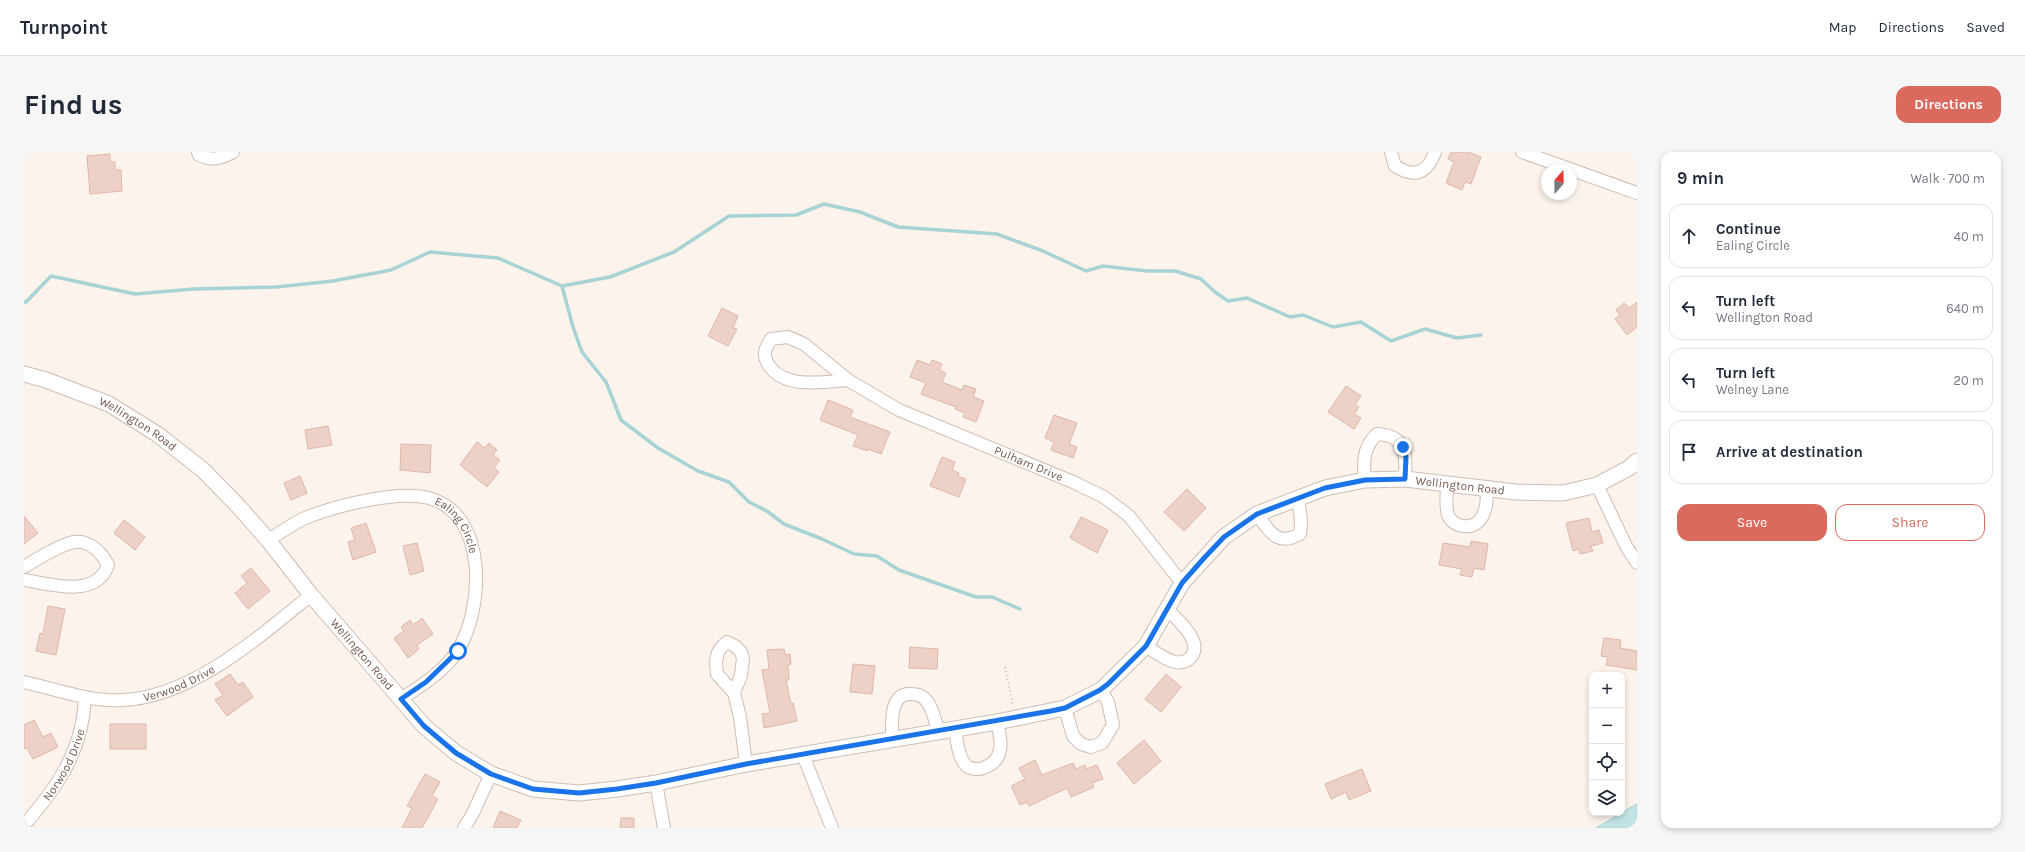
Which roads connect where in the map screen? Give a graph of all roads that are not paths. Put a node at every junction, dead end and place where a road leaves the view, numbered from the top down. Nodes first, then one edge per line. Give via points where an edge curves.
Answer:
1 (198, 152) edge
2 (233, 152) edge
3 (1391, 152) edge
4 (1435, 152) edge
5 (1522, 152) edge
6 (1637, 193) edge
7 (24, 374) edge
8 (848, 380) junction
9 (1637, 461) edge
10 (1405, 479) junction
11 (1365, 480) junction
12 (1447, 484) junction
13 (1597, 485) junction
14 (1487, 488) junction
15 (1297, 499) junction
16 (1257, 514) junction
17 (268, 540) junction
18 (1637, 563) edge
19 (24, 567) edge
20 (24, 580) edge
21 (1182, 583) junction
22 (311, 595) junction
23 (1168, 610) junction
24 (1146, 646) junction
25 (24, 682) edge
26 (1100, 690) junction
27 (734, 693) dead end
28 (85, 697) junction
29 (401, 699) junction
30 (1065, 708) junction
31 (997, 722) junction
32 (955, 729) junction
33 (938, 731) junction
34 (892, 739) junction
35 (803, 755) junction
36 (746, 764) junction
37 (491, 774) junction
38 (656, 783) junction
39 (24, 825) edge
40 (464, 828) edge
41 (664, 828) edge
42 (832, 828) edge

1 - 2 street via 209,159 221,158
3 - 4 street via 1394,166 1413,174 1428,166
5 - 6 street
7 - 17 street, Wellington Road via 109,404 157,434 203,470
8 - 8 street, Pulham Drive via 804,344 788,337 771,339 764,350 766,361 776,374 792,380
8 - 21 street, Pulham Drive via 899,410 1104,497 1129,516
9 - 13 street, Wellington Road
10 - 11 street, Wellington Road
10 - 11 street via 1406,457 1403,447 1388,435 1377,434 1365,450
10 - 12 street, Wellington Road
11 - 15 street, Wellington Road via 1325,488
12 - 14 street, Wellington Road
12 - 14 street via 1449,516 1454,524 1462,526 1473,525 1479,520 1487,503
13 - 14 street, Wellington Road via 1563,492 1516,492
13 - 18 street via 1626,546
15 - 16 street, Wellington Road
15 - 16 street via 1301,510 1300,534 1289,540 1272,534
16 - 21 street, Wellington Road via 1224,537
17 - 22 street, Wellington Road
17 - 29 street, Ealing Circle via 309,516 381,498 429,498 446,505 461,521 472,541 476,569 475,599 470,627 458,651 442,668
19 - 20 street via 75,542 92,546 103,554 108,565 104,574 93,583 77,588
21 - 23 street, Wellington Road
22 - 28 street, Verwood Drive via 240,651 183,683 153,696 123,700
22 - 29 street, Wellington Road
23 - 24 street, Wellington Road
23 - 24 street via 1193,640 1192,656 1186,661 1176,662
24 - 26 street, Wellington Road
25 - 28 street, Verwood Drive
26 - 30 street, Wellington Road
26 - 30 street via 1108,702 1113,725 1102,743 1091,747 1081,744 1074,736
27 - 36 street
28 - 39 street, Norwood Drive via 84,717 73,757 40,808
29 - 37 street, Wellington Road via 424,726 456,753
30 - 31 street, Wellington Road
31 - 32 street, Wellington Road
31 - 32 street via 1002,739 998,759 978,770 968,767 960,756
32 - 33 street, Wellington Road
33 - 34 street, Wellington Road
33 - 34 street via 925,699 906,693 898,698 894,708
34 - 35 street, Wellington Road
35 - 36 street, Wellington Road
35 - 42 street
36 - 38 street, Wellington Road
37 - 38 street, Wellington Road via 533,789 579,793
37 - 40 street
38 - 41 street

